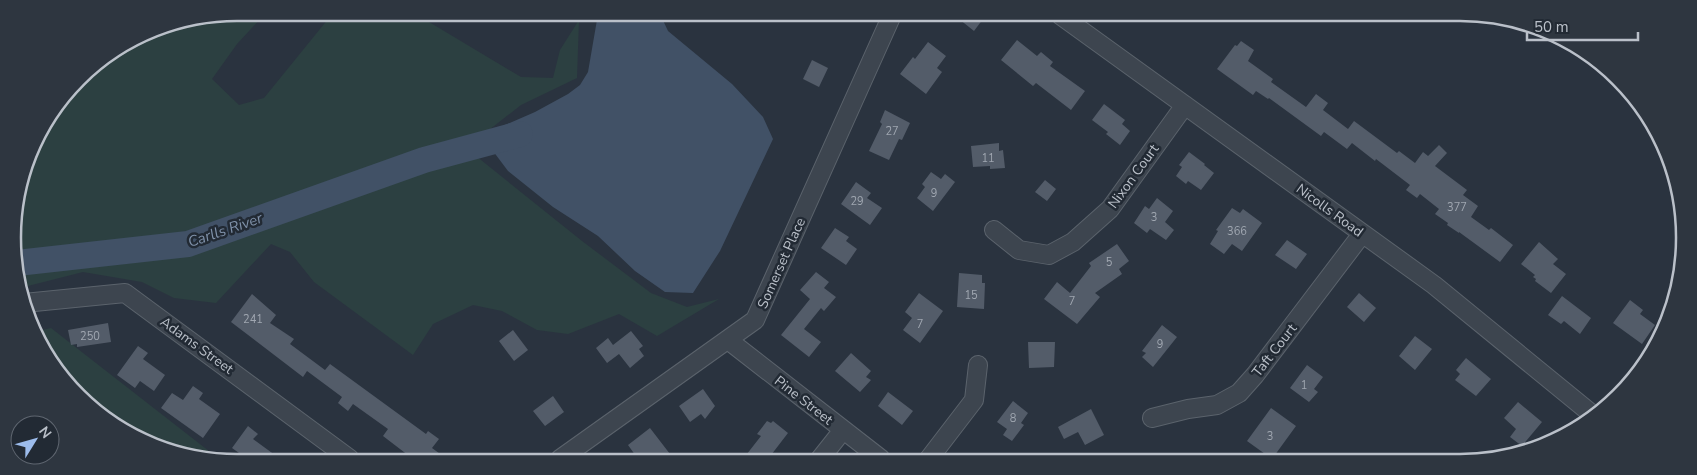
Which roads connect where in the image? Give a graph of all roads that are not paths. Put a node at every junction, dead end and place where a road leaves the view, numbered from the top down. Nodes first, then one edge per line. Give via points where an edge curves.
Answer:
1 (889, 21) edge
2 (1068, 21) edge
3 (1185, 105) junction
4 (994, 230) dead end
5 (1362, 234) junction
6 (32, 302) edge
7 (728, 340) junction
8 (978, 365) dead end
9 (1588, 411) edge
10 (1152, 418) dead end
11 (842, 430) junction
12 (345, 454) edge
13 (567, 454) edge
14 (824, 454) edge
15 (873, 454) edge
16 (933, 454) edge

1 - 7 street, Somerset Place via 755,320
2 - 3 street, Nicolls Road
3 - 4 street, Nixon Court via 1110,208 1073,242 1049,255 1019,250
3 - 5 street, Nicolls Road
5 - 9 street, Nicolls Road via 1434,285
5 - 10 street, Taft Court via 1238,393 1217,406
6 - 12 street, Adams Street via 125,293
7 - 11 street, Pine Street
7 - 13 street, Somerset Place
8 - 16 street via 974,400
11 - 14 street
11 - 15 street, Pine Street

